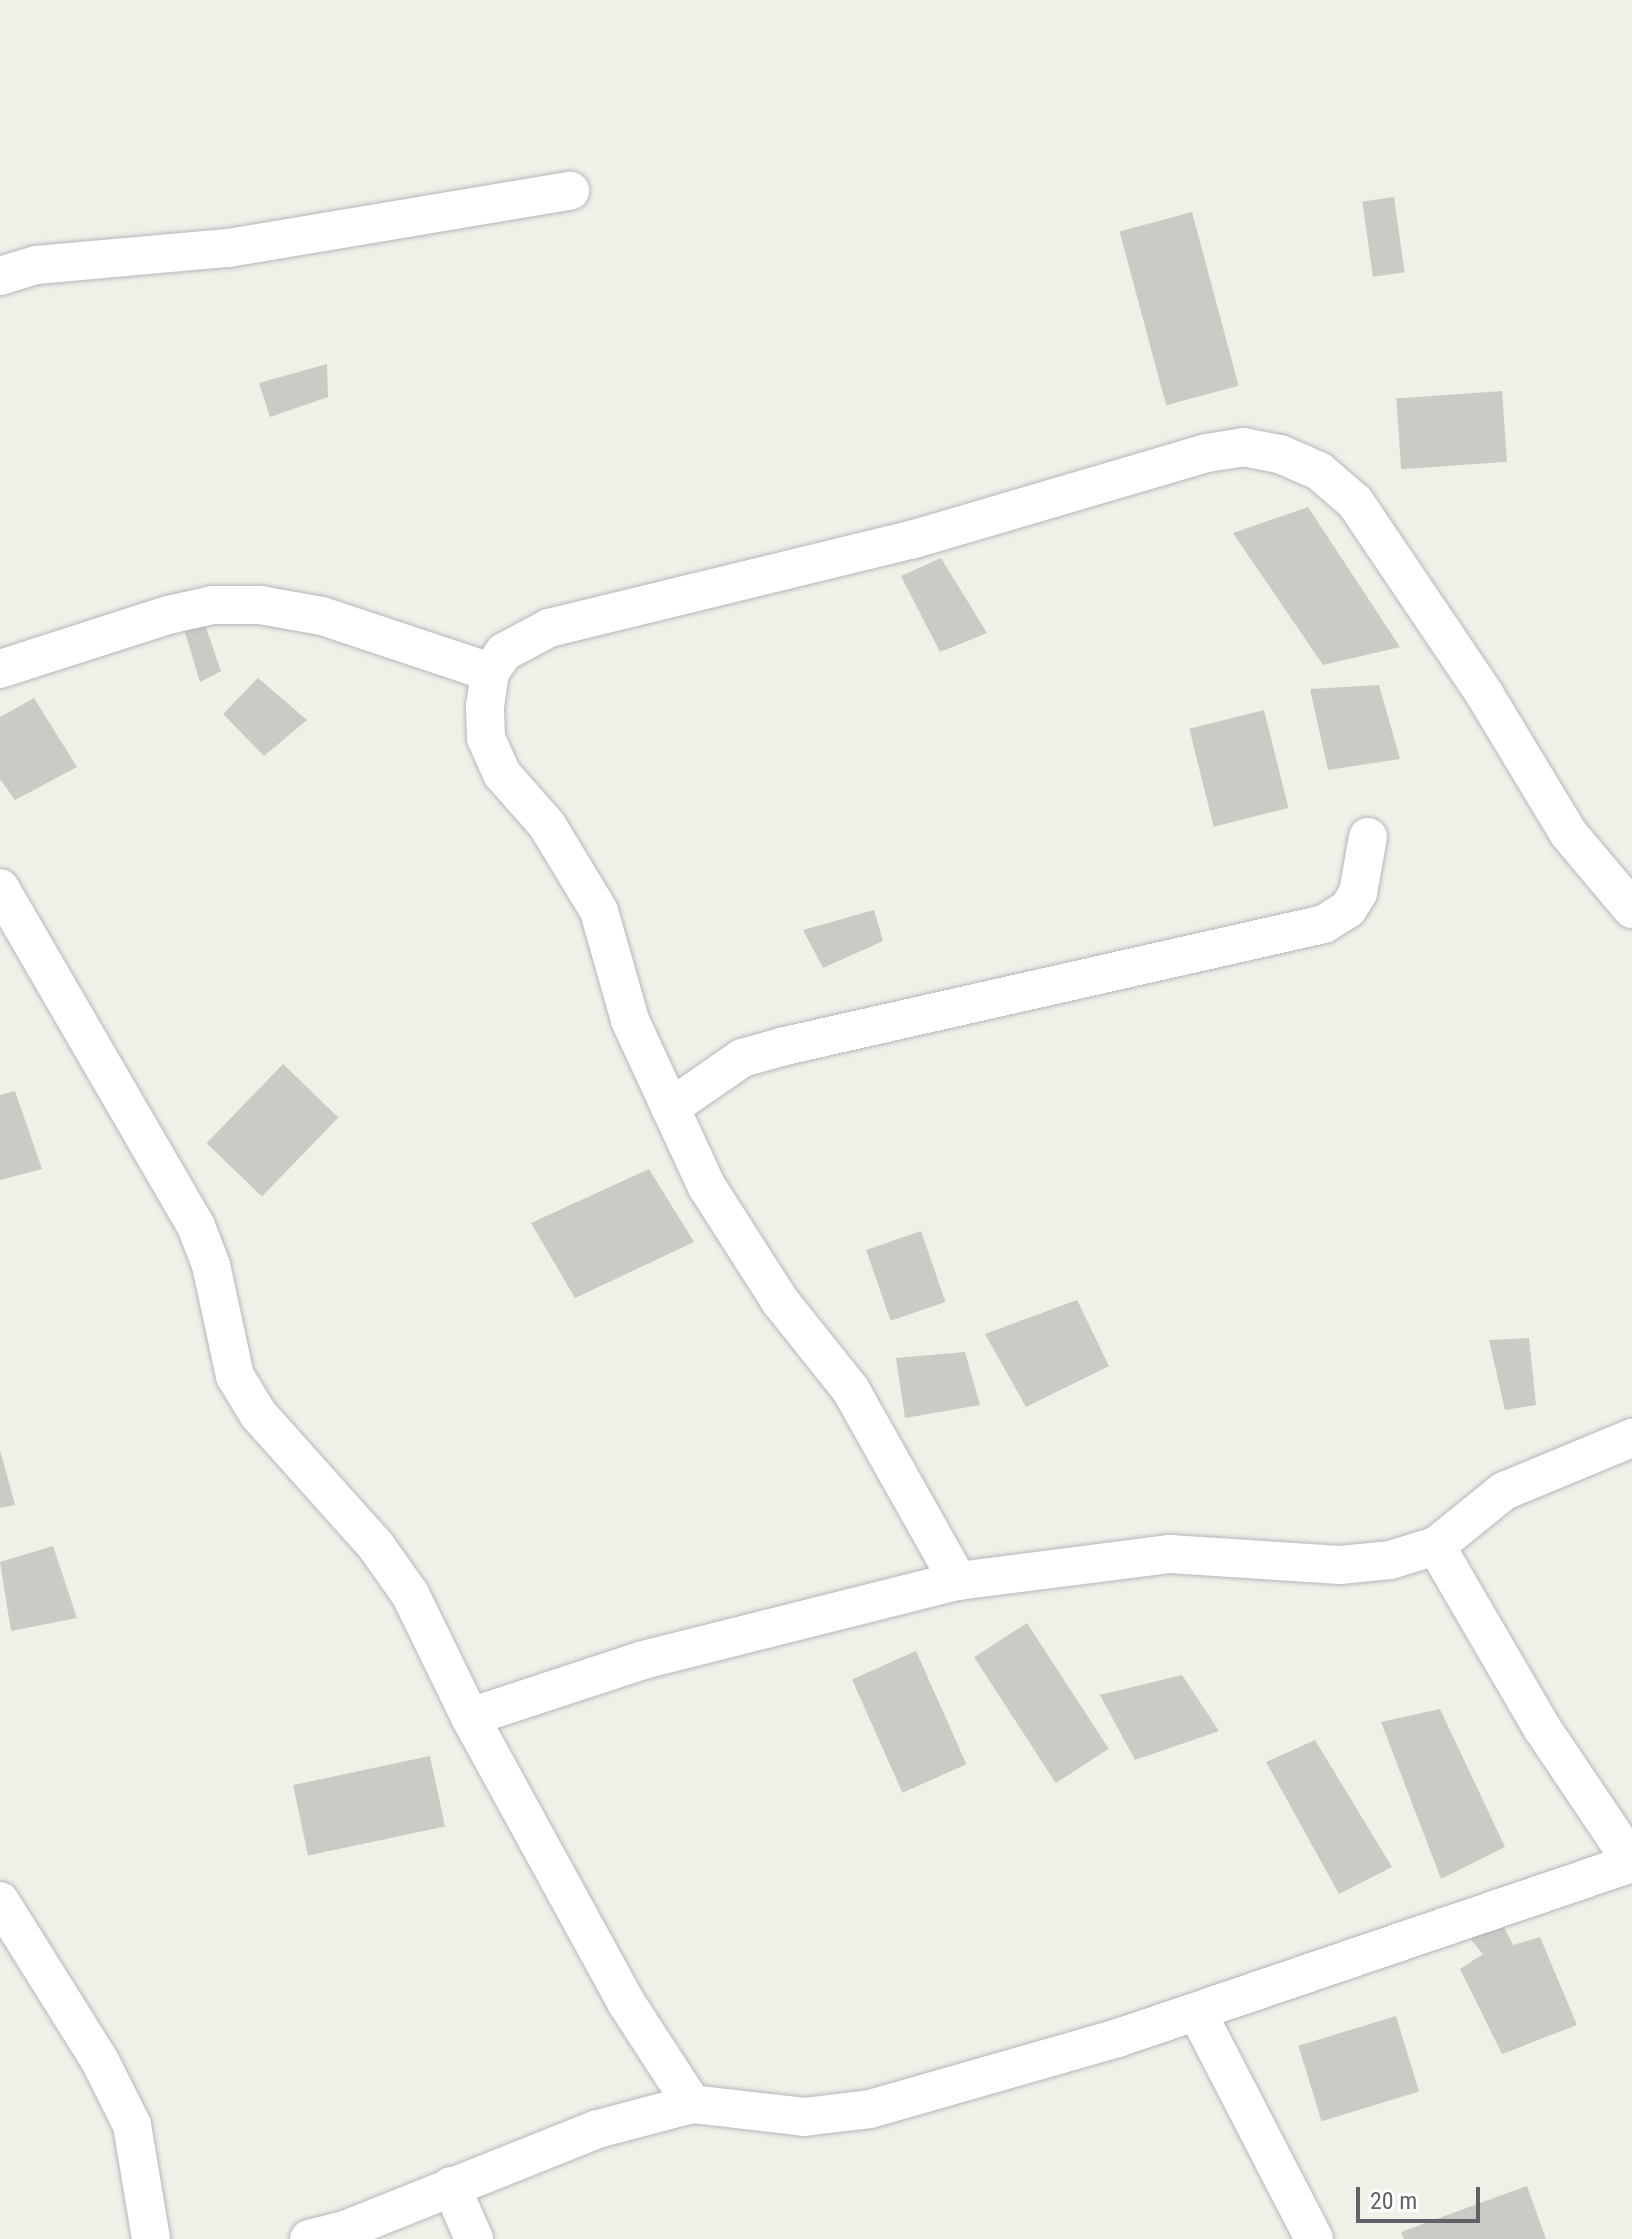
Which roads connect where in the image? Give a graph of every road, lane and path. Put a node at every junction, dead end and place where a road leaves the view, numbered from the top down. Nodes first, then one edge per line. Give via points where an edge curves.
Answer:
1 (570, 191) dead end
2 (0, 276) edge
3 (0, 669) edge
4 (490, 672) junction
5 (1368, 837) dead end
6 (0, 888) edge
7 (1632, 909) edge
8 (670, 1108) junction
9 (1632, 1438) edge
10 (1436, 1546) junction
11 (958, 1581) junction
12 (470, 1717) junction
13 (1632, 1862) edge
14 (0, 1901) edge
15 (1197, 2012) junction
16 (692, 2104) junction
17 (451, 2186) junction
18 (151, 2239) edge
19 (309, 2239) edge
20 (474, 2239) edge
21 (1314, 2239) edge

1 - 2 street via 228,248 36,265
3 - 4 street via 168,615 213,605 260,605 322,616
4 - 7 street via 504,652 549,628 911,540 1207,453 1243,447 1280,454 1319,471 1355,502 1485,695 1569,834
4 - 8 street via 486,738 502,774 547,825 599,911 630,1020
5 - 8 street via 1358,893 1348,909 1324,924 756,1054 742,1058
6 - 12 street via 196,1226 211,1265 235,1376 258,1414 376,1546 410,1594
8 - 11 street via 707,1187 780,1301 851,1390
9 - 10 street via 1504,1491
10 - 11 street via 1390,1560 1340,1565 1170,1554
10 - 13 street via 1542,1728
11 - 12 street via 643,1660
12 - 16 street via 627,2004
13 - 15 street
14 - 18 street via 100,2061 132,2125
15 - 16 street via 870,2109 804,2117
15 - 21 street
16 - 17 street via 598,2129
17 - 19 street
17 - 20 street

